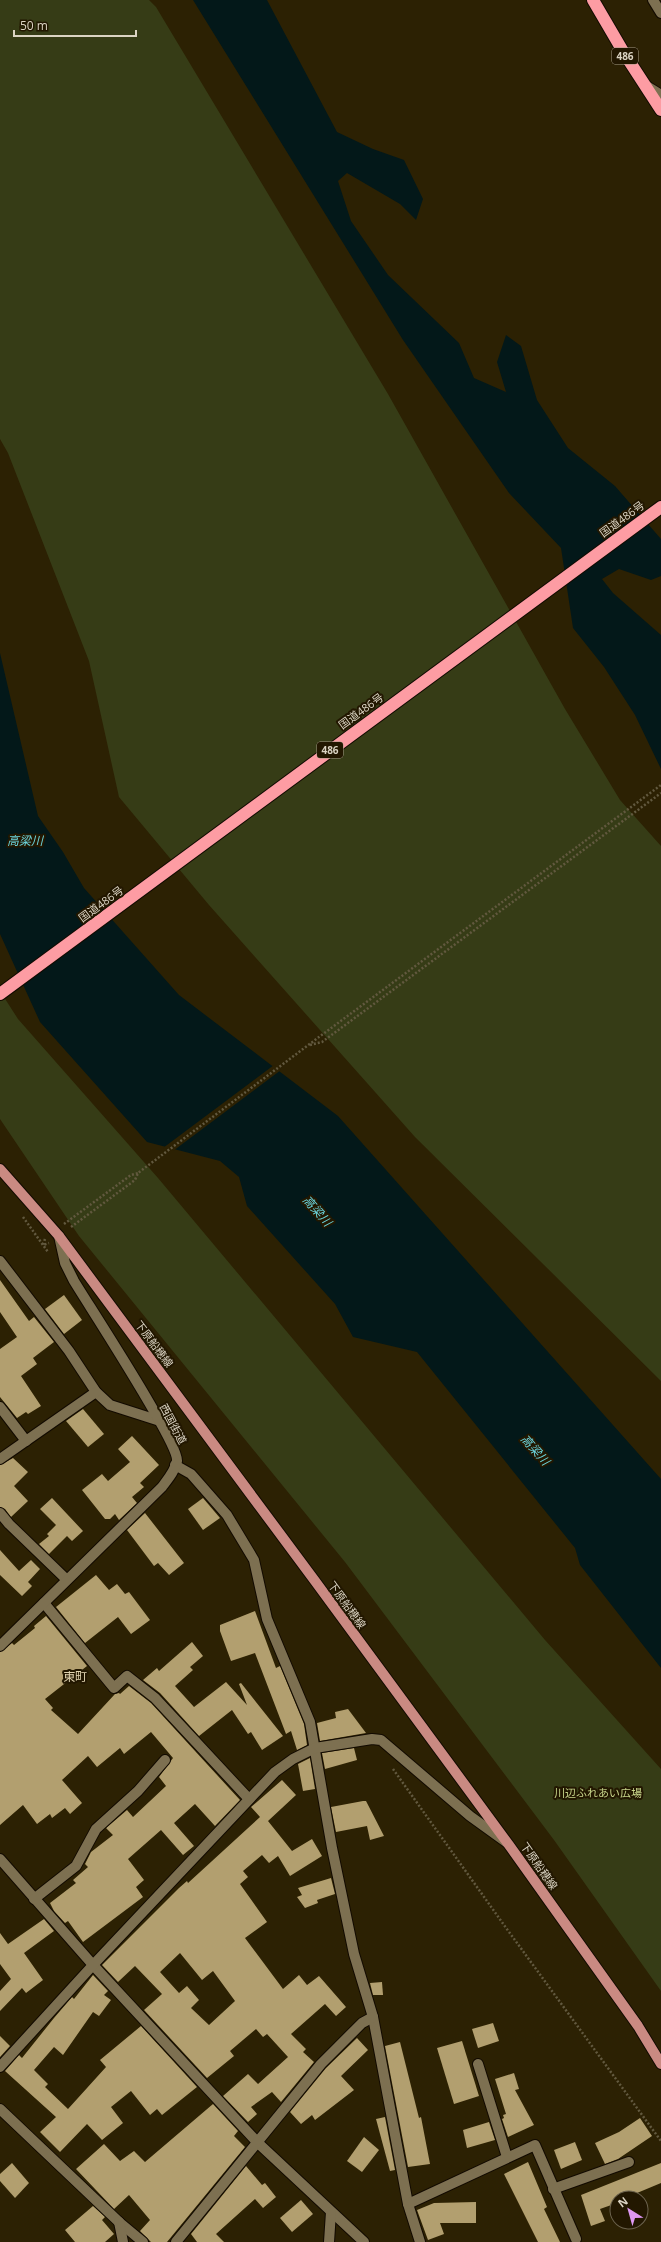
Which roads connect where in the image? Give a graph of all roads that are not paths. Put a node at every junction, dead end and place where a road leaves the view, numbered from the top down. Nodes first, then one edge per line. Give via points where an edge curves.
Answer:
1 (593, 0) edge
2 (652, 0) edge
3 (661, 13) edge
4 (643, 84) junction
5 (661, 95) edge
6 (661, 110) edge
7 (661, 507) edge
8 (0, 994) edge
9 (0, 1169) edge
10 (59, 1236) junction
11 (0, 1261) edge
12 (96, 1392) junction
13 (0, 1406) edge
14 (160, 1421) junction
15 (26, 1441) junction
16 (0, 1459) edge
17 (175, 1465) junction
18 (0, 1512) edge
19 (66, 1579) junction
20 (44, 1603) junction
21 (0, 1646) edge
22 (315, 1748) junction
23 (166, 1760) dead end
24 (249, 1799) junction
25 (509, 1845) junction
26 (0, 1859) edge
27 (34, 1899) junction
28 (93, 1964) junction
29 (373, 2017) junction
30 (478, 2064) dead end
31 (661, 2064) edge
32 (0, 2067) edge
33 (0, 2109) edge
34 (258, 2142) junction
35 (507, 2157) junction
36 (629, 2162) dead end
37 (553, 2189) junction
38 (408, 2204) junction
39 (331, 2212) junction
40 (119, 2222) junction
41 (576, 2239) dead end
42 (123, 2242) edge
43 (143, 2242) edge
44 (176, 2242) edge
45 (329, 2242) edge
46 (364, 2242) edge
47 (420, 2242) edge

1 - 4 highway, 486
2 - 3 street
4 - 5 street
4 - 6 highway, 486
7 - 8 highway, 国道486号 / 486
9 - 10 main road, 下原船穂線
10 - 14 street, 西国街道 via 65,1264 74,1281
10 - 25 main road, 下原船穂線
11 - 12 street via 69,1351
12 - 14 street via 110,1405
12 - 15 street
13 - 15 street
14 - 17 street, 西国街道 via 173,1445 177,1460
15 - 16 street
17 - 19 street via 174,1472 162,1487
17 - 22 street via 191,1474 227,1515 254,1560 268,1619 310,1722
18 - 19 street
19 - 20 street
20 - 21 street
20 - 24 street via 114,1688 128,1676 138,1682
22 - 24 street via 275,1772
22 - 25 street via 372,1739 381,1740 470,1816
22 - 29 street via 354,1954
23 - 27 street via 138,1791 96,1829 76,1866
24 - 28 street
25 - 31 main road, 下原船穂線 via 638,2026
26 - 27 street
27 - 28 street
28 - 32 street
28 - 34 street
29 - 34 street via 362,2023 321,2064
29 - 38 street
30 - 35 street
33 - 40 street
34 - 39 street
34 - 44 street
35 - 37 street via 535,2145
35 - 38 street
36 - 37 street
37 - 41 street
38 - 47 street
39 - 45 street
39 - 46 street
40 - 42 street
40 - 43 street

